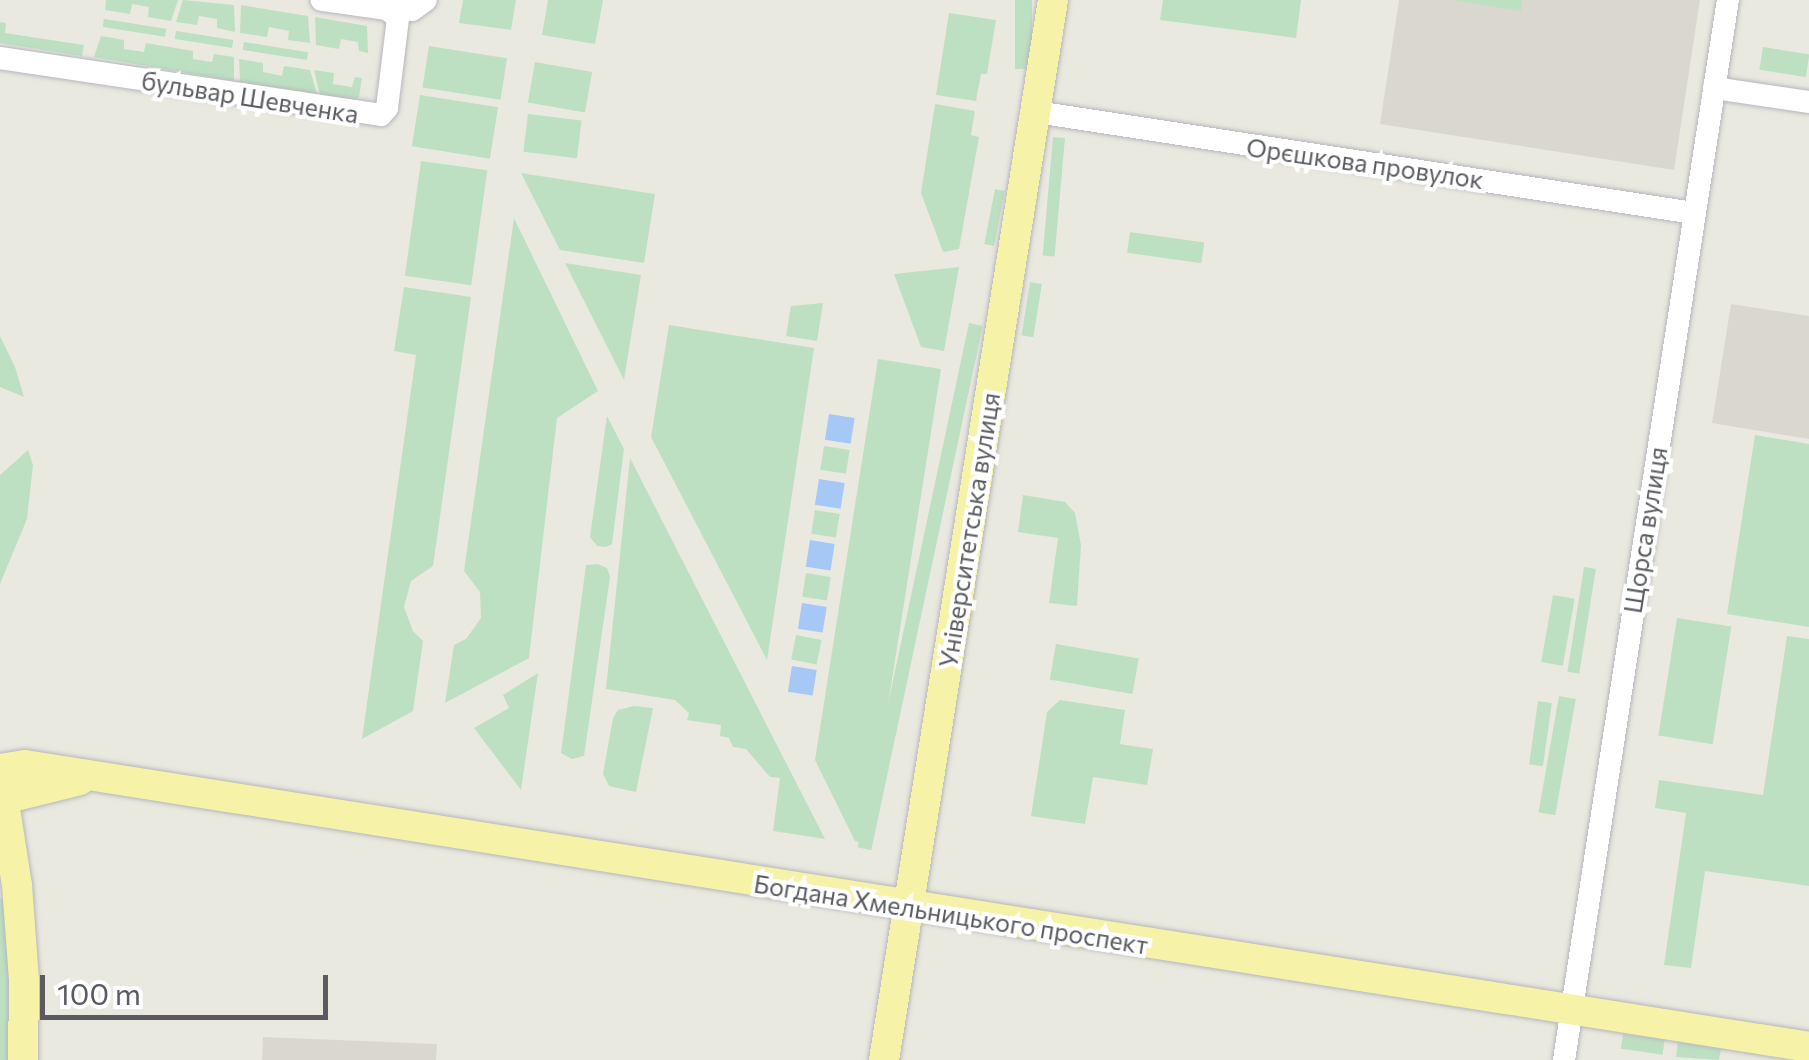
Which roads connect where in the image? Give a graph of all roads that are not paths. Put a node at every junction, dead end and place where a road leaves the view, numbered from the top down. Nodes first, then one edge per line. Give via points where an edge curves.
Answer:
1 (322, 0) edge
2 (426, 0) edge
3 (1053, 0) edge
4 (1728, 0) edge
5 (387, 10) junction
6 (0, 58) edge
7 (1714, 88) junction
8 (1809, 102) edge
9 (1036, 112) junction
10 (1694, 213) junction
11 (2, 786) edge
12 (7, 862) edge
13 (908, 907) junction
14 (1572, 1010) junction
15 (1809, 1047) edge
16 (22, 1060) edge
17 (884, 1060) edge
18 (1564, 1060) edge

1 - 5 street
2 - 5 street via 412,10
3 - 9 main road, Університетська вулиця
4 - 7 street, Щорса вулиця
5 - 6 street, бульвар Шевченка via 398,18 399,34 387,108 376,116
7 - 8 street
7 - 10 street, Щорса вулиця
9 - 10 street, Орєшкова провулок
9 - 13 main road, Університетська вулиця
10 - 14 street, Щорса вулиця
11 - 12 main road
11 - 13 main road, Богдана Хмельницького проспект via 93,776
12 - 16 main road via 24,981
13 - 14 main road, Богдана Хмельницького проспект
13 - 17 main road, Університетська вулиця
14 - 15 main road, Богдана Хмельницького проспект
14 - 18 street, Щорса вулиця

